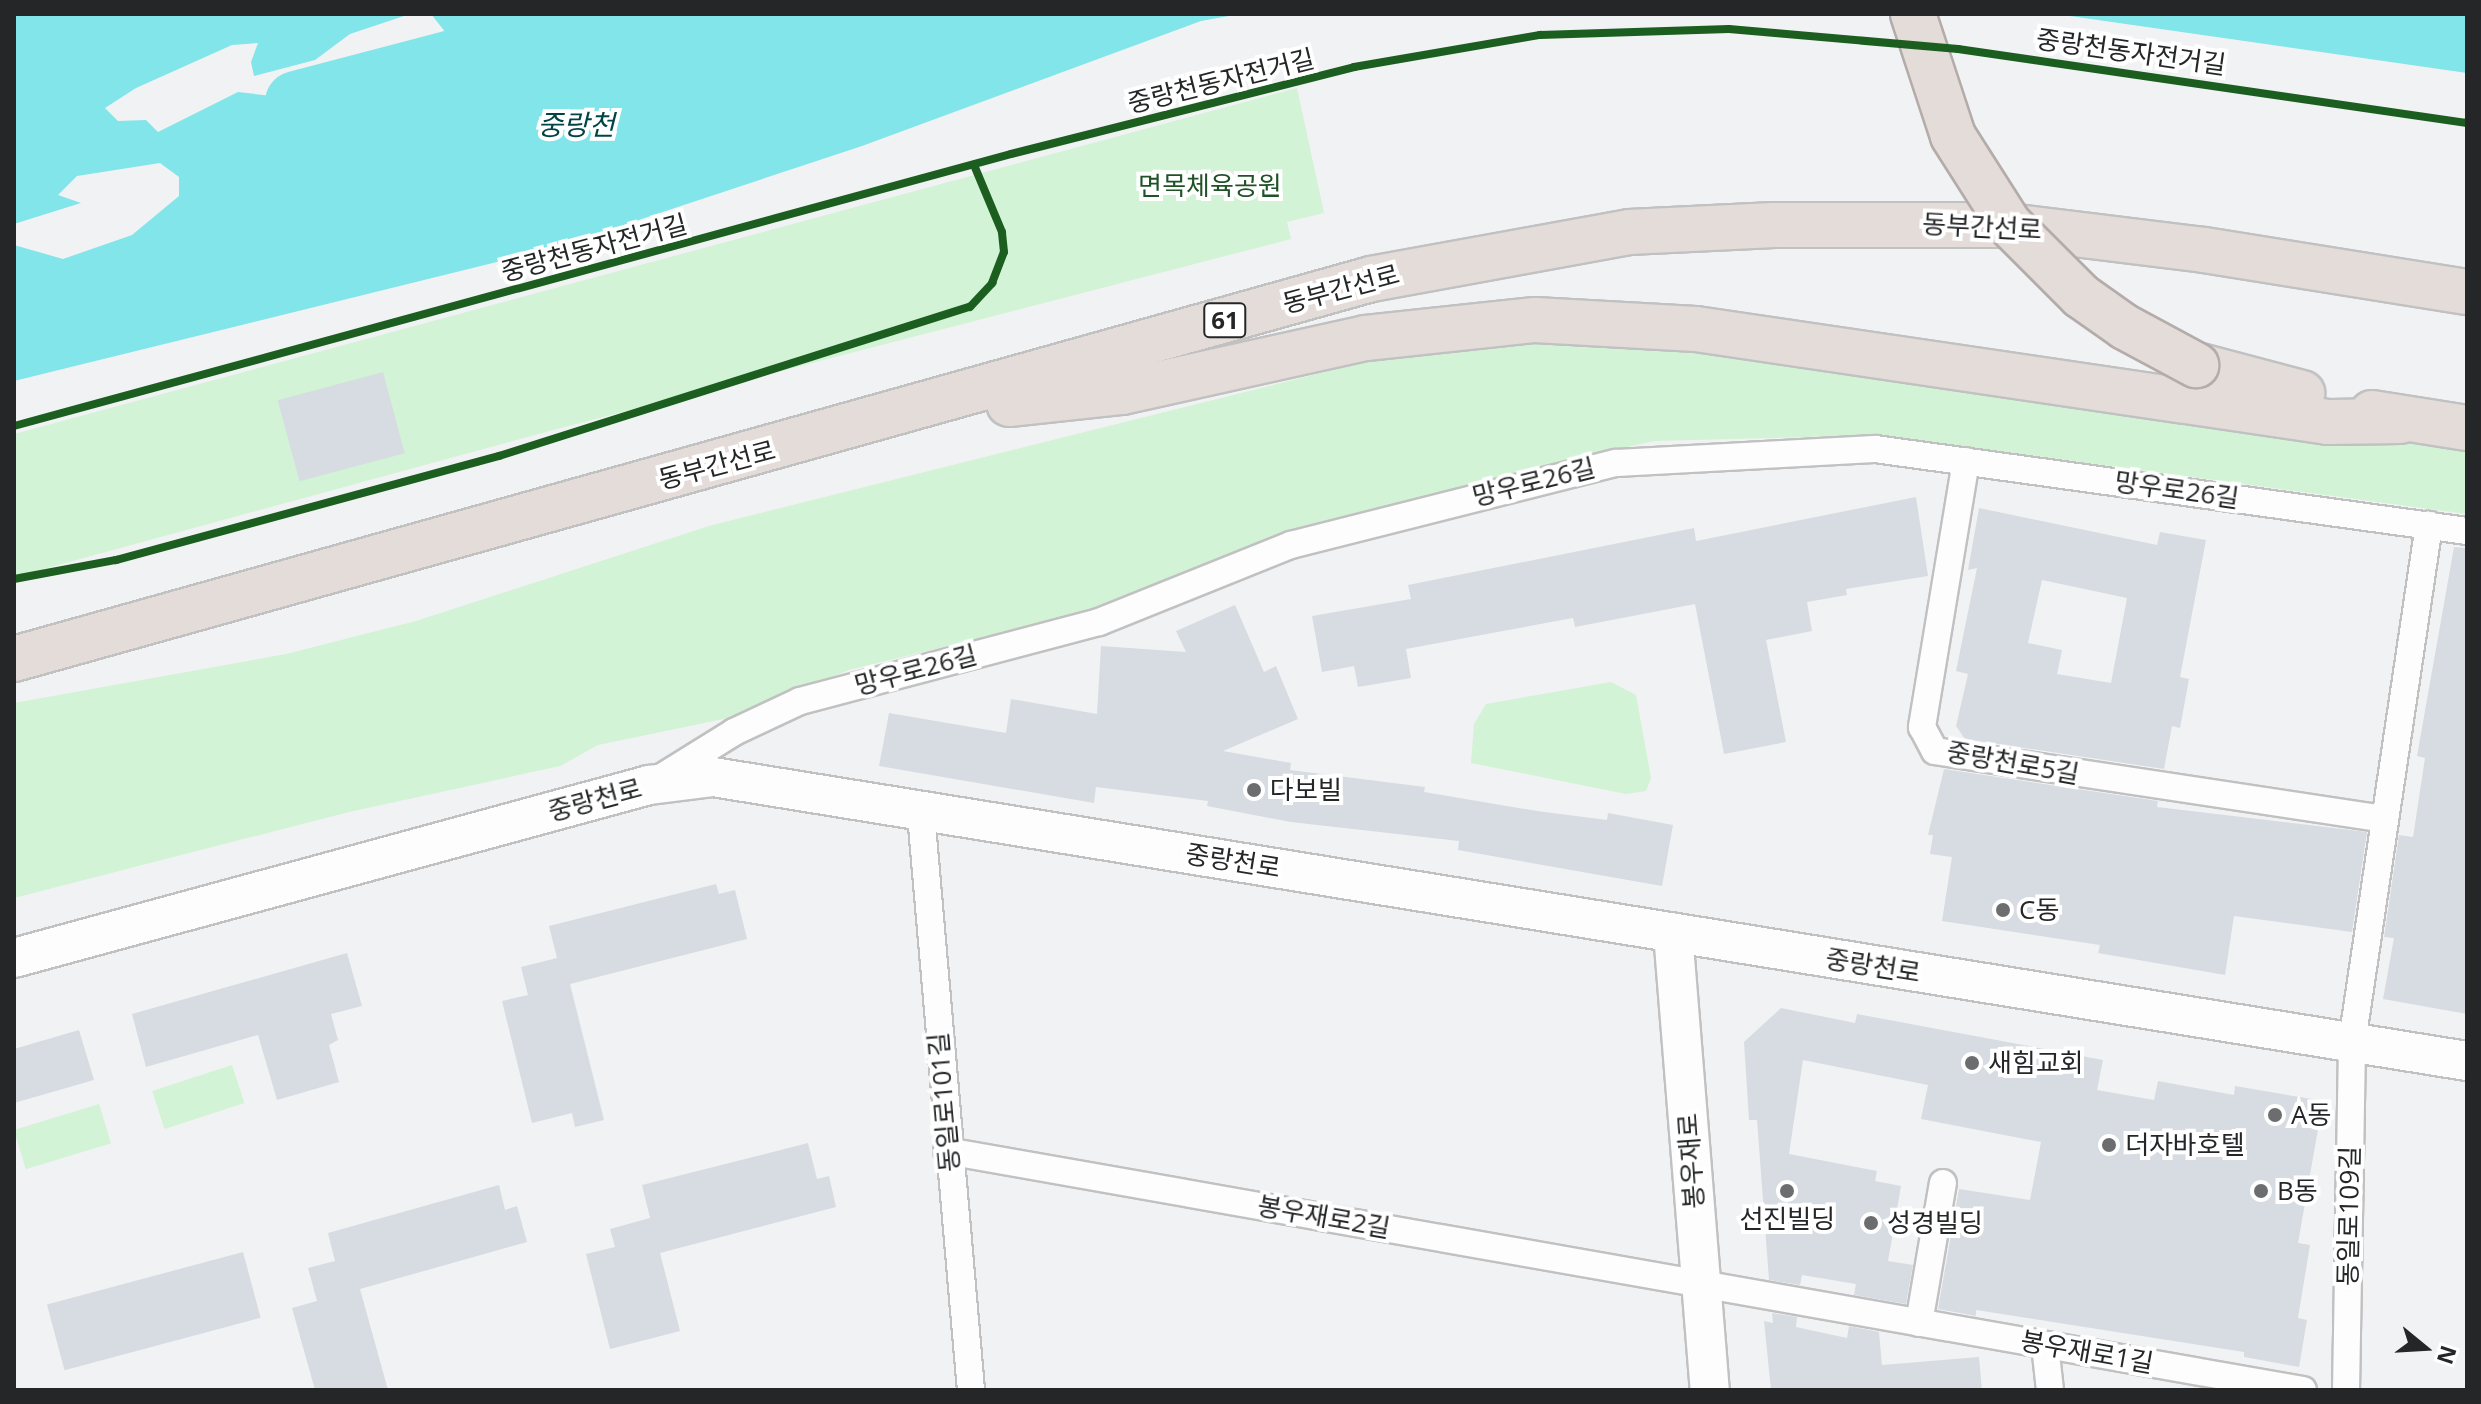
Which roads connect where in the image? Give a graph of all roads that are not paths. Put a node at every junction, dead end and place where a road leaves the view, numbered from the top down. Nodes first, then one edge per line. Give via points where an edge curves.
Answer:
1 (1913, 14) edge
2 (2467, 292) edge
3 (891, 417) junction
4 (2400, 421) junction
5 (2467, 428) edge
6 (1966, 461) junction
7 (2429, 525) junction
8 (2467, 531) edge
9 (14, 659) edge
10 (649, 785) junction
11 (921, 814) junction
12 (2385, 819) junction
13 (1673, 933) junction
14 (14, 958) edge
15 (2352, 1042) junction
16 (2467, 1061) edge
17 (947, 1151) junction
18 (1943, 1183) dead end
19 (1701, 1284) junction
20 (1919, 1323) junction
21 (2045, 1345) junction
22 (971, 1390) edge
23 (1710, 1390) edge
24 (2050, 1390) edge
25 (2303, 1390) edge
26 (2346, 1390) edge

1 - 4 highway, bridge via 1953,136 2009,224 2081,296 2161,349 2196,365
2 - 3 highway, 동부간선로 / 61 via 2204,250 2001,225 1774,225 1629,232 1371,279
3 - 4 highway via 1122,392 1366,338 1535,320 1696,329 2328,422
3 - 9 highway, 동부간선로 / 61
4 - 5 highway
6 - 7 street, 망우로26길
6 - 10 street, 망우로26길 via 1858,449 1647,459 1566,473 1291,545 1099,622 800,701 734,732
6 - 12 street, 중랑천로5길 via 1922,727 1935,751
7 - 8 street, 망우로26길
7 - 12 street
10 - 11 main road, 중랑천로 via 713,777
10 - 14 main road, 중랑천로
11 - 13 main road, 중랑천로
11 - 17 street, 동일로101길
12 - 15 street
13 - 15 main road, 중랑천로
13 - 19 main road, 봉우재로
15 - 16 main road, 중랑천로
15 - 26 street, 동일로109길
17 - 19 street, 봉우재로2길
17 - 22 street, 동일로101길
18 - 20 street
19 - 20 street, 봉우재로1길
19 - 23 main road, 봉우재로
20 - 21 street, 봉우재로1길
21 - 24 street
21 - 25 street, 봉우재로1길

